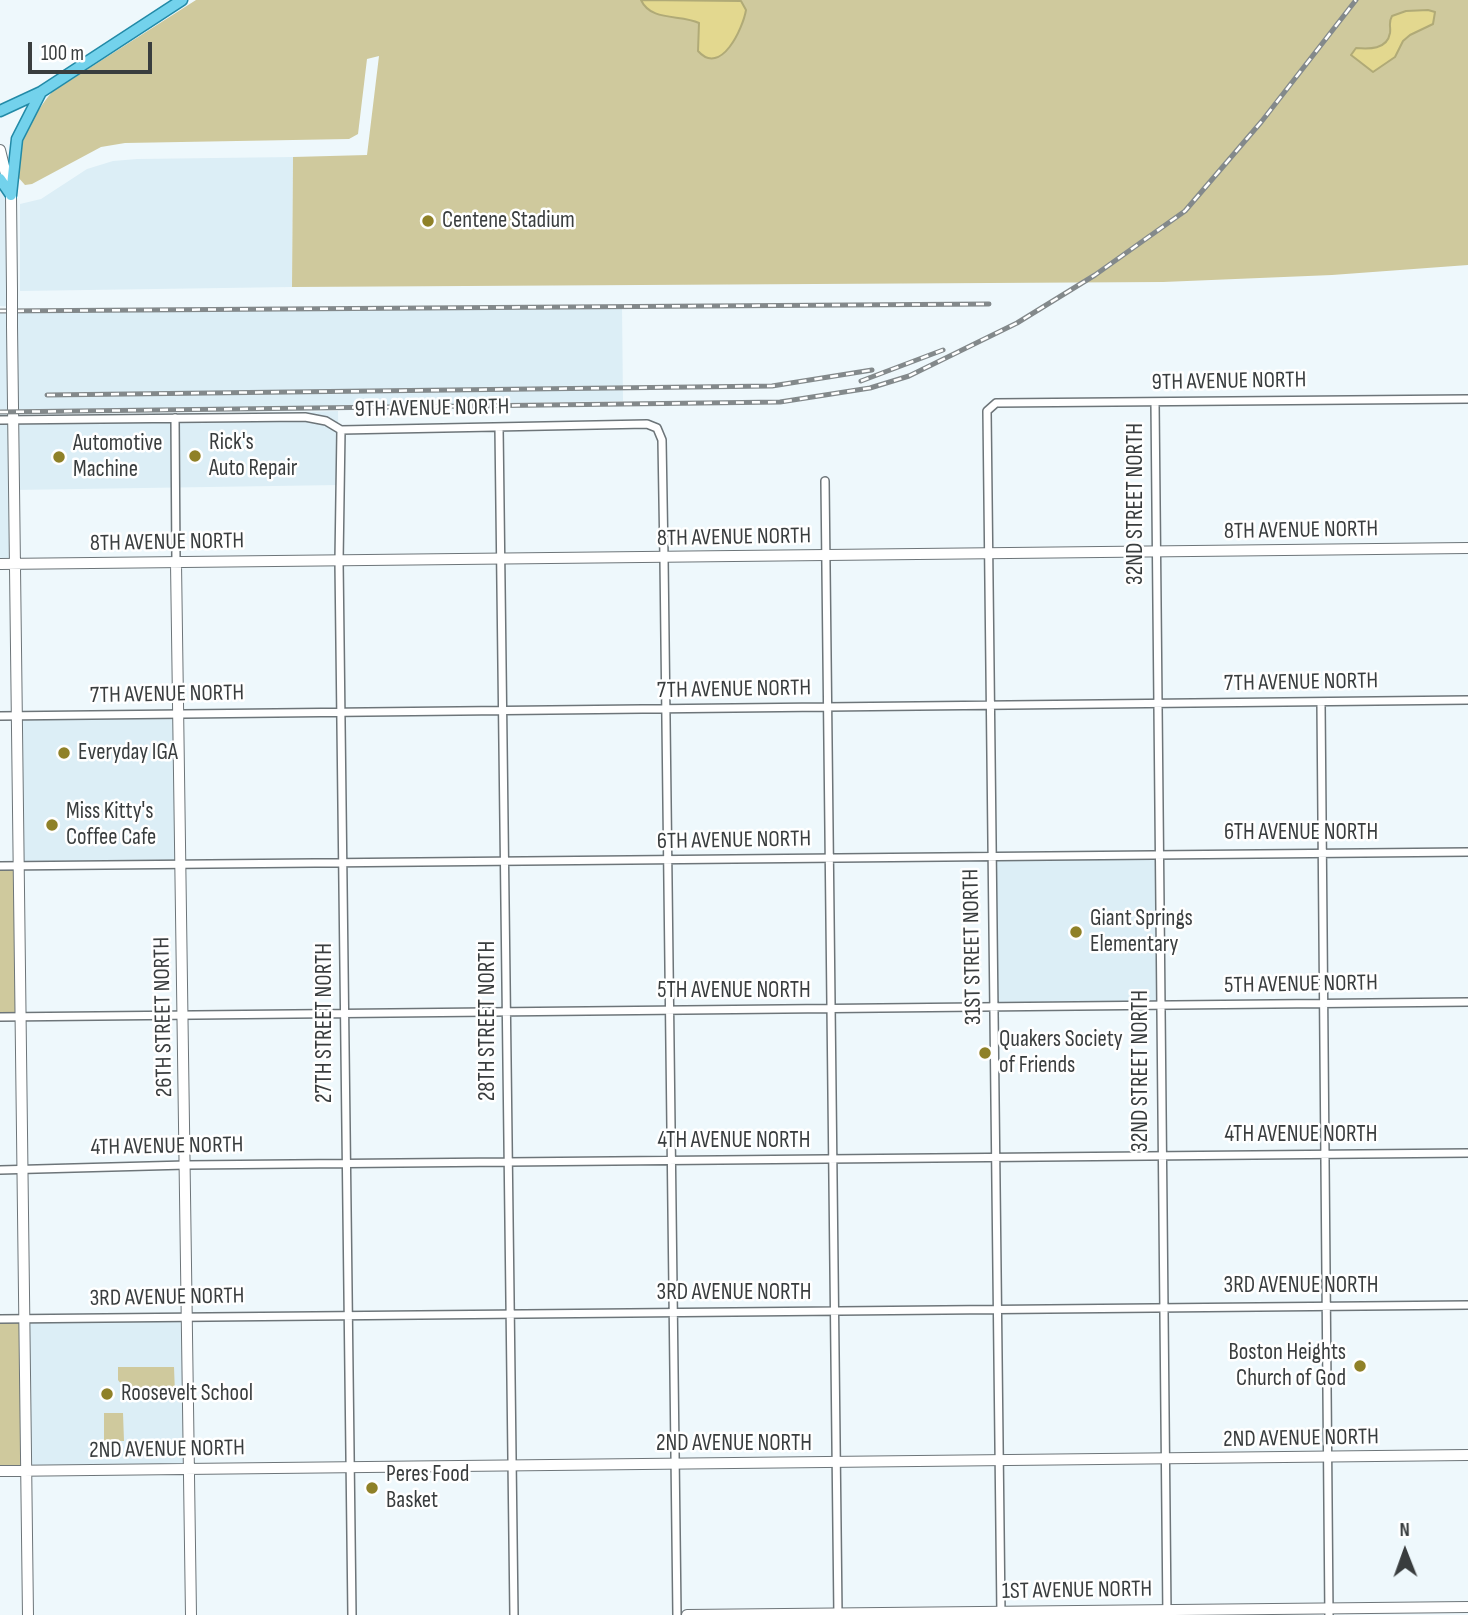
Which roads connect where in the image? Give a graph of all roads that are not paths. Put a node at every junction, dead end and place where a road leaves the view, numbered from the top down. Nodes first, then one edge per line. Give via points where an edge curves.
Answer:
1 (182, 0) edge
2 (41, 92) junction
3 (0, 111) edge
4 (0, 150) edge
5 (0, 179) edge
6 (11, 195) junction
7 (1468, 399) edge
8 (1155, 401) junction
9 (990, 405) joint
10 (175, 418) junction
11 (0, 420) edge
12 (13, 420) junction
13 (499, 427) junction
14 (341, 430) junction
15 (825, 481) dead end
16 (1468, 548) edge
17 (1156, 551) junction
18 (988, 554) junction
19 (826, 556) junction
20 (664, 558) junction
21 (502, 559) junction
22 (339, 561) junction
23 (176, 562) junction
24 (0, 564) edge
25 (15, 564) junction
26 (1468, 700) edge
27 (1321, 703) junction
28 (1158, 704) junction
29 (989, 706) junction
30 (827, 708) junction
31 (665, 710) junction
32 (502, 711) junction
33 (342, 713) junction
34 (178, 714) junction
35 (0, 716) edge
36 (16, 716) junction
37 (1321, 852) junction
38 (1468, 852) edge
39 (1159, 854) junction
40 (991, 857) junction
41 (829, 859) junction
42 (506, 860) junction
43 (668, 861) junction
44 (343, 862) junction
45 (180, 865) junction
46 (0, 866) edge
47 (19, 866) junction
48 (1468, 1002) edge
49 (1323, 1004) junction
50 (1160, 1006) junction
51 (993, 1008) junction
52 (831, 1009) junction
53 (669, 1010) junction
54 (508, 1013) junction
55 (344, 1014) junction
56 (0, 1017) edge
57 (22, 1017) junction
58 (184, 1017) junction
59 (1468, 1153) edge
60 (1325, 1154) junction
61 (1161, 1156) junction
62 (994, 1157) junction
63 (832, 1160) junction
64 (671, 1161) junction
65 (508, 1162) junction
66 (345, 1164) junction
67 (186, 1165) junction
68 (24, 1169) junction
69 (0, 1170) edge
70 (1326, 1304) junction
71 (1468, 1305) edge
72 (1163, 1307) junction
73 (998, 1309) junction
74 (835, 1312) junction
75 (673, 1313) junction
76 (512, 1314) junction
77 (348, 1316) junction
78 (187, 1317) junction
79 (0, 1319) edge
80 (26, 1319) junction
81 (1468, 1455) edge
82 (1165, 1459) junction
83 (1328, 1459) junction
84 (999, 1461) junction
85 (837, 1463) junction
86 (513, 1464) junction
87 (675, 1464) junction
88 (351, 1466) junction
89 (189, 1470) junction
90 (0, 1471) edge
91 (26, 1471) junction
92 (1468, 1607) edge
93 (1329, 1611) edge
94 (1167, 1612) edge
95 (1001, 1613) edge
96 (838, 1614) edge
97 (28, 1615) edge
98 (191, 1615) edge
99 (352, 1615) edge
100 (514, 1615) edge
101 (677, 1615) edge
102 (687, 1615) edge

1 - 2 main road
2 - 3 main road
2 - 6 main road via 17,139
4 - 6 street
5 - 6 main road
6 - 12 street, bridge
7 - 8 street, 9TH AVENUE NORTH
8 - 9 street, 9TH AVENUE NORTH
8 - 17 street, 32ND STREET NORTH
9 - 18 street, 31ST STREET NORTH
10 - 12 street, 9TH AVENUE NORTH
10 - 14 street, 9TH AVENUE NORTH via 305,417
10 - 23 street, 26TH STREET NORTH
11 - 12 street, 9TH AVENUE NORTH
12 - 25 street
13 - 14 street, 9TH AVENUE NORTH
13 - 20 street, 9TH AVENUE NORTH via 647,424 657,428 662,440
13 - 21 street, 28TH STREET NORTH
14 - 22 street, 27TH STREET NORTH
15 - 19 street
16 - 17 street, 8TH AVENUE NORTH
17 - 18 street, 8TH AVENUE NORTH
17 - 28 street, 32ND STREET NORTH
18 - 19 street, 8TH AVENUE NORTH
18 - 29 street, 31ST STREET NORTH
19 - 20 street, 8TH AVENUE NORTH
19 - 30 street
20 - 21 street, 8TH AVENUE NORTH
20 - 31 street
21 - 22 street, 8TH AVENUE NORTH
21 - 32 street, 28TH STREET NORTH
22 - 23 street, 8TH AVENUE NORTH
22 - 33 street, 27TH STREET NORTH
23 - 25 street, 8TH AVENUE NORTH
23 - 34 street, 26TH STREET NORTH
24 - 25 street, 8TH AVENUE NORTH
25 - 36 street
26 - 27 street, 7TH AVENUE NORTH
27 - 28 street, 7TH AVENUE NORTH
27 - 37 street
28 - 29 street, 7TH AVENUE NORTH
28 - 39 street, 32ND STREET NORTH
29 - 30 street, 7TH AVENUE NORTH
29 - 40 street, 31ST STREET NORTH
30 - 31 street, 7TH AVENUE NORTH
30 - 41 street
31 - 32 street, 7TH AVENUE NORTH
31 - 43 street
32 - 33 street, 7TH AVENUE NORTH
32 - 42 street, 28TH STREET NORTH
33 - 34 street, 7TH AVENUE NORTH
33 - 44 street, 27TH STREET NORTH
34 - 36 street, 7TH AVENUE NORTH
34 - 45 street, 26TH STREET NORTH
35 - 36 street, 7TH AVENUE NORTH
36 - 47 street
37 - 38 street, 6TH AVENUE NORTH
37 - 39 street, 6TH AVENUE NORTH
37 - 49 street
39 - 40 street, 6TH AVENUE NORTH
39 - 50 street, 32ND STREET NORTH
40 - 41 street, 6TH AVENUE NORTH
40 - 51 street, 31ST STREET NORTH
41 - 43 street, 6TH AVENUE NORTH
41 - 52 street
42 - 43 street, 6TH AVENUE NORTH
42 - 44 street, 6TH AVENUE NORTH
42 - 54 street, 28TH STREET NORTH
43 - 53 street
44 - 45 street, 6TH AVENUE NORTH
44 - 55 street, 27TH STREET NORTH
45 - 47 street, 6TH AVENUE NORTH
45 - 58 street, 26TH STREET NORTH
46 - 47 street, 6TH AVENUE NORTH
47 - 57 street
48 - 49 street, 5TH AVENUE NORTH
49 - 50 street, 5TH AVENUE NORTH
49 - 60 street
50 - 51 street, 5TH AVENUE NORTH
50 - 61 street, 32ND STREET NORTH
51 - 52 street, 5TH AVENUE NORTH
51 - 62 street, 31ST STREET NORTH
52 - 53 street, 5TH AVENUE NORTH
52 - 63 street
53 - 54 street, 5TH AVENUE NORTH
53 - 64 street
54 - 55 street, 5TH AVENUE NORTH
54 - 65 street, 28TH STREET NORTH
55 - 58 street, 5TH AVENUE NORTH
55 - 66 street, 27TH STREET NORTH
56 - 57 street, 5TH AVENUE NORTH
57 - 58 street, 5TH AVENUE NORTH
57 - 68 street
58 - 67 street, 26TH STREET NORTH
59 - 60 street, 4TH AVENUE NORTH
60 - 61 street, 4TH AVENUE NORTH
60 - 70 street
61 - 62 street, 4TH AVENUE NORTH
61 - 72 street, 32ND STREET NORTH
62 - 63 street, 4TH AVENUE NORTH
62 - 73 street, 31ST STREET NORTH
63 - 64 street, 4TH AVENUE NORTH
63 - 74 street
64 - 65 street, 4TH AVENUE NORTH
64 - 75 street
65 - 66 street, 4TH AVENUE NORTH
65 - 76 street, 28TH STREET NORTH
66 - 67 street, 4TH AVENUE NORTH
66 - 77 street, 27TH STREET NORTH
67 - 68 street, 4TH AVENUE NORTH
67 - 78 street, 26TH STREET NORTH
68 - 69 street, 4TH AVENUE NORTH
68 - 80 street
70 - 71 street, 3RD AVENUE NORTH
70 - 72 street, 3RD AVENUE NORTH
70 - 83 street
72 - 73 street, 3RD AVENUE NORTH
72 - 82 street, 32ND STREET NORTH
73 - 74 street, 3RD AVENUE NORTH
73 - 84 street, 31ST STREET NORTH
74 - 75 street, 3RD AVENUE NORTH
74 - 85 street
75 - 76 street, 3RD AVENUE NORTH
75 - 87 street
76 - 77 street, 3RD AVENUE NORTH
76 - 86 street, 28TH STREET NORTH
77 - 78 street, 3RD AVENUE NORTH
77 - 88 street, 27TH STREET NORTH
78 - 80 street, 3RD AVENUE NORTH
78 - 89 street, 26TH STREET NORTH
79 - 80 street, 3RD AVENUE NORTH
80 - 91 street
81 - 83 street, 2ND AVENUE NORTH
82 - 83 street, 2ND AVENUE NORTH
82 - 84 street, 2ND AVENUE NORTH
82 - 94 street, 32ND STREET NORTH
83 - 93 street
84 - 85 street, 2ND AVENUE NORTH
84 - 95 street, 31ST STREET NORTH
85 - 87 street, 2ND AVENUE NORTH
85 - 96 street
86 - 87 street, 2ND AVENUE NORTH
86 - 88 street, 2ND AVENUE NORTH
86 - 100 street, 28TH STREET NORTH
87 - 101 street
88 - 89 street, 2ND AVENUE NORTH
88 - 99 street, 27TH STREET NORTH
89 - 91 street, 2ND AVENUE NORTH
89 - 98 street, 26TH STREET NORTH
90 - 91 street, 2ND AVENUE NORTH
91 - 97 street
92 - 93 street, 1ST AVENUE NORTH
93 - 94 street, 1ST AVENUE NORTH
94 - 95 street, 1ST AVENUE NORTH
95 - 96 street, 1ST AVENUE NORTH
96 - 102 street, 1ST AVENUE NORTH

